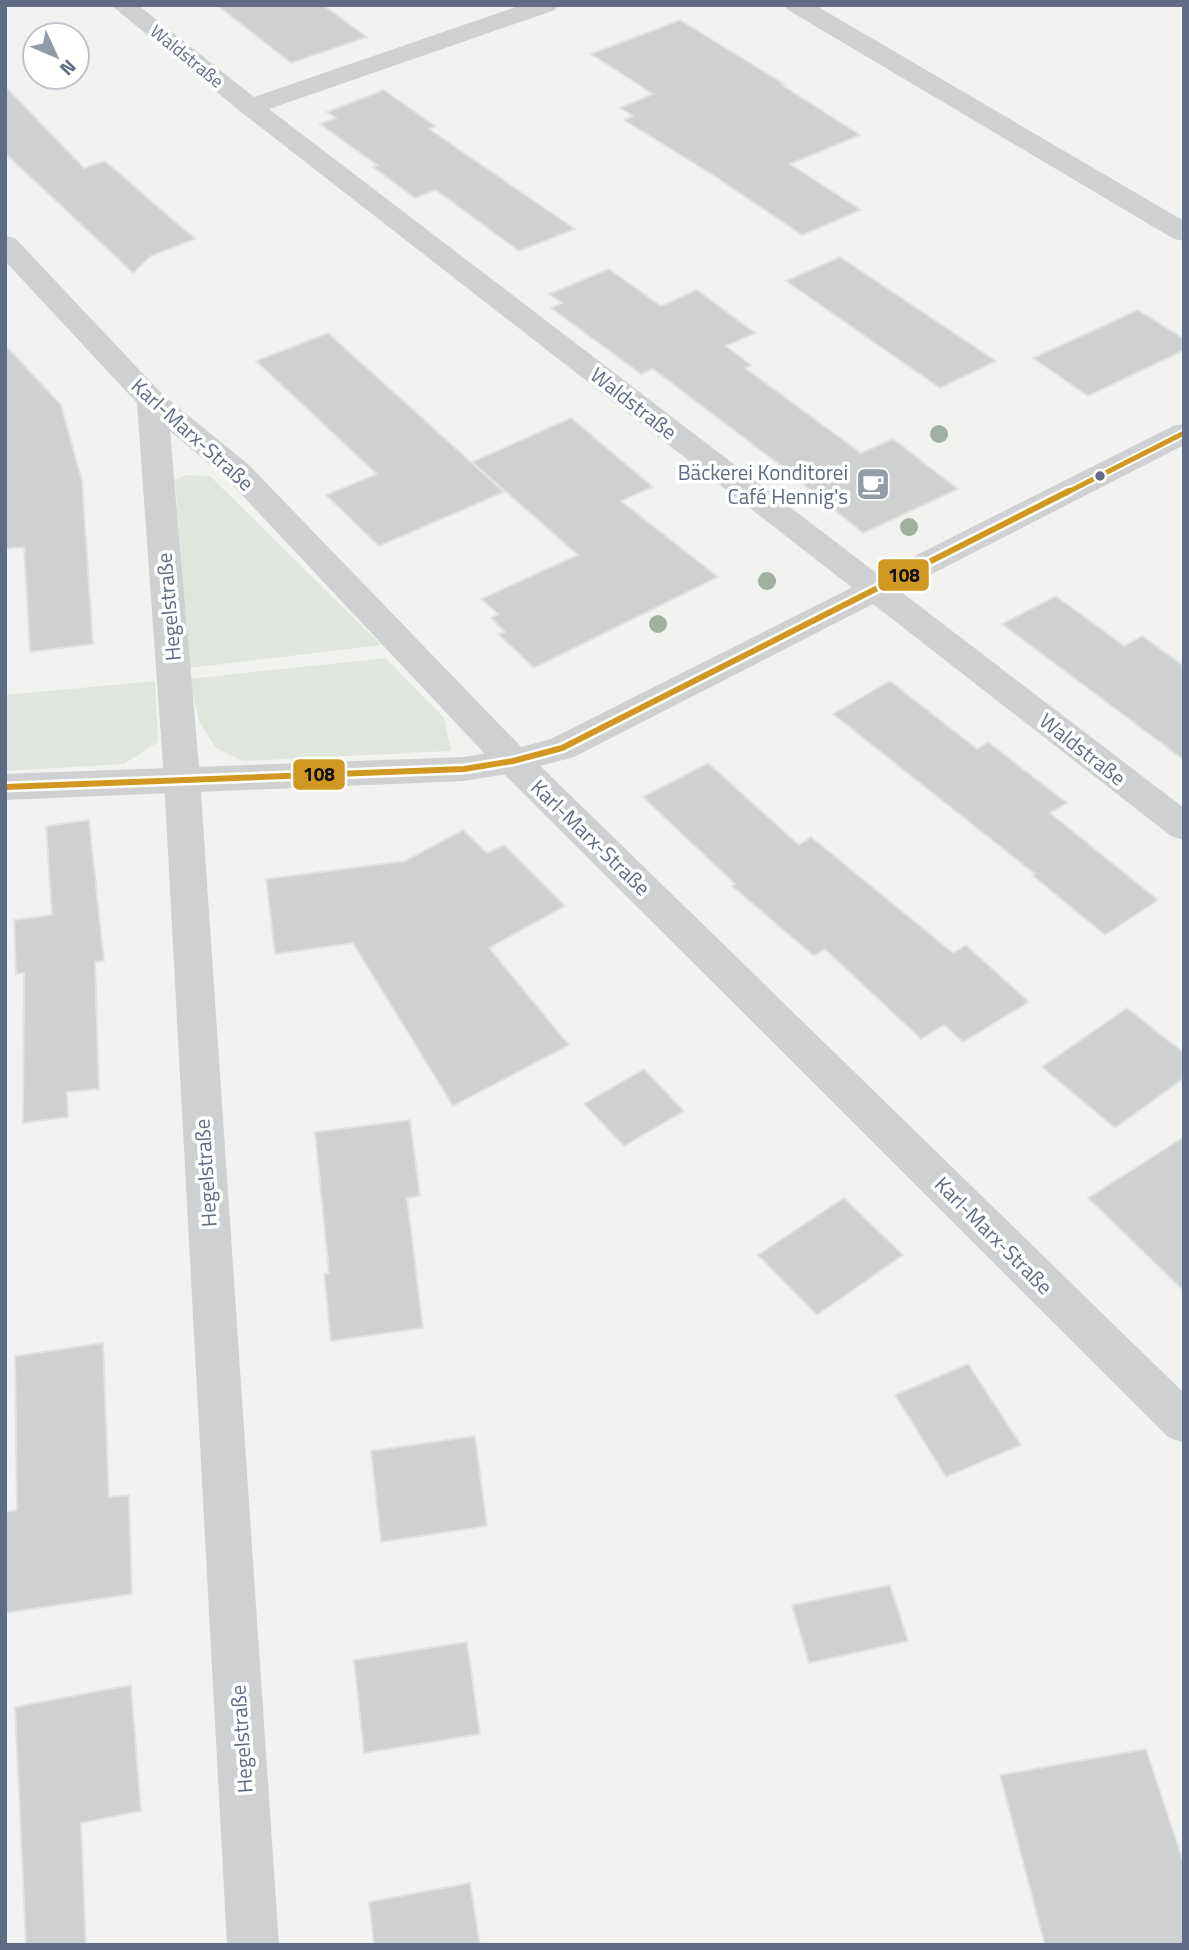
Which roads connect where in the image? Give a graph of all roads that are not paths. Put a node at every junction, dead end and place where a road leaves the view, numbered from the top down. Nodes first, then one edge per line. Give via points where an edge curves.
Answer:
1 (123, 5) edge
2 (546, 5) edge
3 (797, 5) edge
4 (250, 107) junction
5 (1184, 233) edge
6 (5, 244) edge
7 (152, 401) junction
8 (1184, 433) edge
9 (876, 590) junction
10 (513, 761) junction
11 (182, 779) junction
12 (5, 788) edge
13 (1184, 827) edge
14 (1184, 1423) edge
15 (253, 1945) edge

1 - 4 street, Waldstraße
2 - 4 street
3 - 5 street
4 - 9 street, Waldstraße
6 - 7 street, Karl-Marx-Straße
7 - 10 street, Karl-Marx-Straße via 237,471
7 - 11 street, Hegelstraße
8 - 9 street
9 - 10 street via 562,748
9 - 13 street, Waldstraße
10 - 11 street via 464,769
10 - 14 street, Karl-Marx-Straße
11 - 12 street
11 - 15 street, Hegelstraße

